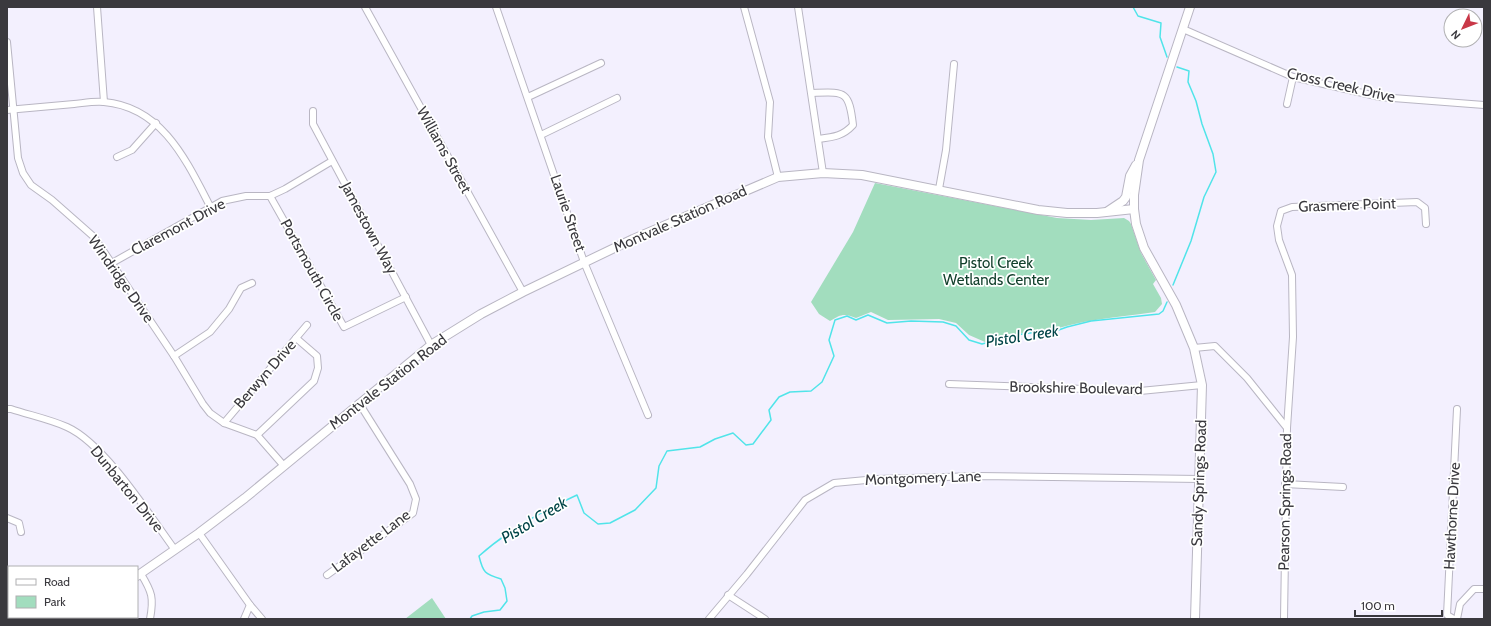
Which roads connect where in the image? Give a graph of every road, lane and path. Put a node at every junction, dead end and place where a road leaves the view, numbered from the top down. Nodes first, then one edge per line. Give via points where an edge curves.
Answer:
1 (97, 7) edge
2 (365, 7) edge
3 (496, 7) edge
4 (744, 7) edge
5 (798, 7) edge
6 (1190, 7) edge
7 (1183, 29) junction
8 (7, 42) edge
9 (601, 63) dead end
10 (954, 64) dead end
11 (1292, 77) junction
12 (812, 93) junction
13 (528, 97) junction
14 (618, 98) dead end
15 (104, 102) junction
16 (1288, 104) dead end
17 (1484, 105) edge
18 (10, 109) edge
19 (313, 111) dead end
20 (156, 124) junction
21 (541, 135) junction
22 (818, 139) junction
23 (117, 157) dead end
24 (1139, 160) junction
25 (332, 161) junction
26 (823, 173) junction
27 (778, 177) junction
28 (939, 189) junction
29 (270, 196) junction
30 (211, 208) junction
31 (1134, 209) junction
32 (1108, 212) junction
33 (1426, 224) dead end
34 (584, 262) junction
35 (112, 263) junction
36 (252, 283) dead end
37 (523, 292) junction
38 (406, 297) junction
39 (307, 325) dead end
40 (296, 338) junction
41 (431, 345) junction
42 (1194, 348) junction
43 (174, 356) junction
44 (949, 384) dead end
45 (1202, 386) junction
46 (359, 403) junction
47 (7, 409) edge
48 (1456, 409) dead end
49 (648, 415) dead end
50 (224, 423) junction
51 (1287, 428) junction
52 (257, 435) junction
53 (284, 466) junction
54 (1200, 479) junction
55 (1285, 484) junction
56 (1343, 487) dead end
57 (7, 518) edge
58 (21, 532) dead end
59 (199, 533) junction
60 (175, 550) junction
61 (139, 575) edge
62 (327, 575) dead end
63 (1484, 589) edge
64 (728, 595) junction
65 (250, 605) junction
66 (150, 619) edge
67 (244, 619) edge
68 (262, 619) edge
69 (708, 619) edge
70 (765, 619) edge
71 (1195, 619) edge
72 (1284, 619) edge
73 (1454, 619) edge
74 (1458, 619) edge

1 - 15 street
2 - 37 street, Williams Street
3 - 13 street, Laurie Street
4 - 27 street via 770,102 768,137
5 - 12 street
6 - 7 street
7 - 11 street, Cross Creek Drive
7 - 24 street
8 - 18 street, Windridge Drive
9 - 13 street
10 - 28 street via 946,150
11 - 16 street
11 - 17 street, Cross Creek Drive via 1380,97
12 - 22 street
12 - 22 street via 841,94 848,98 854,125 846,133
13 - 21 street, Laurie Street
14 - 21 street
15 - 18 street
15 - 20 street via 130,107
18 - 35 street, Windridge Drive via 23,173 31,185 94,237
19 - 25 street, Jamestown Way via 313,124
20 - 23 street via 132,150
20 - 30 street via 191,169
21 - 34 street, Laurie Street
22 - 26 street
24 - 31 street via 1135,178
24 - 32 street via 1130,176 1126,197
25 - 29 street, Claremont Drive
25 - 38 street, Jamestown Way
26 - 27 street, Montvale Station Road
26 - 28 street, Montvale Station Road via 862,175
27 - 34 street, Montvale Station Road
28 - 32 street, Montvale Station Road via 1038,210 1067,213
29 - 30 street, Claremont Drive via 246,196 222,201
29 - 38 street, Portsmouth Circle via 344,327
30 - 35 street, Claremont Drive
31 - 32 street, Montvale Station Road
31 - 42 street via 1144,248 1176,305
33 - 51 street, Grasmere Point via 1425,208 1417,202 1292,207 1281,211 1277,226 1279,240 1292,275 1294,337
34 - 37 street, Montvale Station Road
34 - 49 street, Laurie Street
35 - 43 street, Windridge Drive
36 - 43 street via 241,288 229,309 210,332
37 - 41 street, Montvale Station Road
38 - 41 street, Jamestown Way
39 - 40 street, Berwyn Drive
40 - 50 street, Berwyn Drive
40 - 52 street via 317,356 318,368 314,381
41 - 46 street, Montvale Station Road
42 - 45 street, Sandy Springs Road
42 - 51 street, Pearson Springs Road via 1215,346 1247,378
43 - 50 street, Windridge Drive via 203,404
44 - 45 street, Brookshire Boulevard via 1140,391
45 - 54 street, Sandy Springs Road
46 - 53 street, Montvale Station Road
46 - 62 street, Lafayette Lane via 410,484 416,498 413,513
47 - 60 street, Dunbarton Drive via 68,427 90,442 119,474
48 - 73 street, Hawthorne Drive via 1447,615
50 - 52 street, Windridge Drive
51 - 55 street, Pearson Springs Road
52 - 53 street, Windridge Drive
53 - 59 street, Montvale Station Road
54 - 64 street, Montgomery Lane via 978,476 834,483 805,500
54 - 71 street, Sandy Springs Road
55 - 56 street
55 - 72 street, Pearson Springs Road
57 - 58 street via 19,523
59 - 60 street, Montvale Station Road
59 - 65 street
60 - 61 street, Montvale Station Road
61 - 66 street via 151,590
63 - 74 street via 1474,589 1460,604
64 - 69 street, Montgomery Lane
64 - 70 street
65 - 67 street
65 - 68 street

